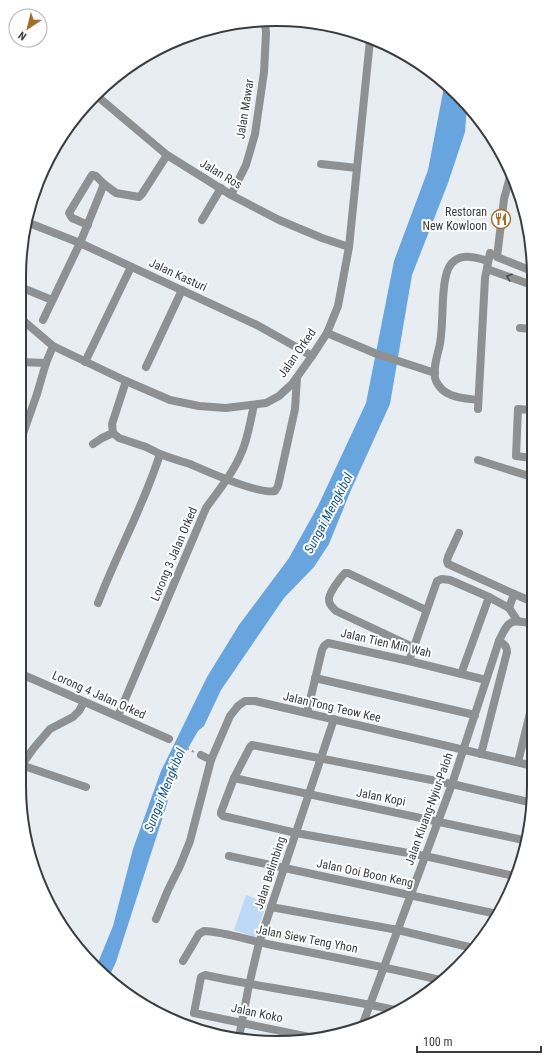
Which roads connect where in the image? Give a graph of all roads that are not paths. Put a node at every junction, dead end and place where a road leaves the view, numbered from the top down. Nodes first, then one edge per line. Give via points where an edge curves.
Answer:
1 (265, 27) edge
2 (370, 44) edge
3 (100, 98) edge
4 (167, 155) junction
5 (321, 164) dead end
6 (357, 168) junction
7 (509, 182) edge
8 (104, 184) junction
9 (220, 188) junction
10 (231, 195) junction
11 (202, 220) dead end
12 (32, 224) edge
13 (88, 224) junction
14 (80, 244) junction
15 (349, 247) junction
16 (488, 261) junction
17 (131, 267) junction
18 (527, 269) edge
19 (527, 282) edge
20 (26, 289) edge
21 (182, 290) junction
22 (52, 300) junction
23 (43, 320) dead end
24 (26, 322) edge
25 (520, 328) dead end
26 (527, 329) edge
27 (326, 333) junction
28 (53, 346) junction
29 (312, 356) junction
30 (85, 362) junction
31 (26, 363) edge
32 (46, 364) junction
33 (146, 367) dead end
34 (435, 373) junction
35 (297, 378) junction
36 (126, 381) junction
37 (478, 400) junction
38 (254, 405) junction
39 (478, 409) dead end
40 (527, 410) edge
41 (26, 425) edge
42 (113, 433) junction
43 (93, 444) dead end
44 (160, 454) junction
45 (527, 457) edge
46 (478, 460) dead end
47 (527, 475) edge
48 (226, 479) junction
49 (459, 533) dead end
50 (514, 594) junction
51 (489, 597) junction
52 (527, 599) edge
53 (98, 603) dead end
54 (509, 608) junction
55 (426, 610) junction
56 (517, 620) junction
57 (527, 622) edge
58 (499, 641) junction
59 (414, 647) junction
60 (408, 661) junction
61 (461, 674) junction
62 (26, 676) edge
63 (315, 678) junction
64 (486, 680) junction
65 (84, 702) junction
66 (307, 713) junction
67 (475, 715) junction
68 (118, 716) junction
69 (334, 719) junction
70 (527, 725) edge
71 (169, 739) road end
72 (463, 749) junction
73 (481, 754) junction
74 (201, 755) road end
75 (26, 759) edge
76 (320, 759) junction
77 (211, 760) junction
78 (518, 762) junction
79 (527, 764) edge
80 (26, 769) edge
81 (234, 778) junction
82 (452, 784) junction
83 (86, 787) dead end
84 (309, 794) junction
85 (526, 801) edge
86 (438, 820) junction
87 (296, 833) junction
88 (521, 839) edge
89 (229, 856) dead end
90 (425, 856) junction
91 (285, 868) junction
92 (510, 875) edge
93 (411, 895) junction
94 (271, 907) junction
95 (492, 913) edge
96 (156, 919) dead end
97 (398, 930) junction
98 (259, 942) junction
99 (468, 947) edge
100 (183, 960) dead end
101 (384, 967) junction
102 (436, 979) edge
103 (249, 985) junction
104 (370, 1005) junction
105 (389, 1009) edge
106 (364, 1020) edge
107 (242, 1022) junction
108 (240, 1033) edge
109 (299, 1035) edge

1 - 10 street, Jalan Mawar via 264,72 255,134 246,165
2 - 6 street, Jalan Orked
3 - 4 street, Jalan Ros
4 - 8 street via 139,197 116,193
4 - 9 street, Jalan Ros
5 - 6 street
6 - 15 street, Jalan Orked
7 - 18 street via 497,257
8 - 13 street
8 - 13 street via 92,175 69,213 72,218
9 - 10 street, Jalan Ros
9 - 11 street
10 - 15 street, Jalan Ros via 279,220
12 - 14 street, Jalan Kasturi
13 - 14 street
14 - 17 street, Jalan Kasturi
14 - 22 street
15 - 27 street, Jalan Orked via 338,306
19 -> 16 street
16 - 34 street via 466,256 452,263 447,272 442,338
16 - 37 street
17 - 21 street, Jalan Kasturi
17 - 30 street
20 - 22 street
21 - 29 street, Jalan Kasturi via 258,325
21 - 33 street
22 - 23 street
24 - 28 street, Jalan Orked
25 - 26 street
27 - 29 street, Jalan Orked
27 - 34 street via 377,354
28 - 30 street, Jalan Orked
28 - 32 street
29 - 35 street, Jalan Orked
30 - 36 street, Jalan Orked
31 - 32 street
32 - 41 street
34 - 37 street via 435,380 441,389 458,398
35 - 38 street, Jalan Orked via 279,396 266,403
35 - 48 street via 295,409 278,486 271,492
36 - 38 street, Jalan Orked via 170,400 199,406 226,408
36 - 42 street via 112,424
37 - 39 street
38 - 48 street, Lorong 3 Jalan Orked via 240,456
40 - 45 street via 518,409 516,456
42 - 43 street
42 - 44 street via 119,438
44 - 48 street
44 - 53 street
46 - 47 street
48 - 68 street, Lorong 3 Jalan Orked via 206,508
49 - 50 street via 448,557 448,564
50 - 52 street
50 - 54 street
51 - 54 street
51 - 55 street via 442,579 436,581
51 - 61 street
54 - 56 street
55 - 59 street
55 - 59 street via 348,573 341,577 330,596 330,605 336,611
56 - 57 street
56 - 58 street, Jalan Kluang-Nyiur-Paloh via 509,623
58 - 64 street, Jalan Kluang-Nyiur-Paloh
58 - 73 street via 507,648 507,652
59 - 60 street
60 - 61 street, Jalan Tien Min Wah
60 - 63 street, Jalan Tien Min Wah via 328,643 322,650
61 - 64 street, Jalan Tien Min Wah
62 - 65 street, Lorong 4 Jalan Orked
63 - 66 street, Jalan Tien Min Wah
63 - 67 street
64 - 67 street, Jalan Kluang-Nyiur-Paloh
65 - 68 street, Lorong 4 Jalan Orked
65 - 75 street via 73,717 50,730
66 - 69 street, Jalan Tong Teow Kee
66 - 77 street, Jalan Tong Teow Kee via 255,701 245,702 233,711
67 - 72 street, Jalan Kluang-Nyiur-Paloh
68 - 71 street, Lorong 4 Jalan Orked
69 - 72 street, Jalan Tong Teow Kee
69 - 76 street, Jalan Belimbing
70 - 78 street
72 - 73 street, Jalan Tong Teow Kee
72 - 82 street, Jalan Kluang-Nyiur-Paloh
73 - 78 street, Jalan Tong Teow Kee
74 - 77 street
76 - 81 street via 252,745
76 - 82 street
76 - 84 street, Jalan Belimbing
77 - 96 street, Jalan Tong Teow Kee via 190,841
78 - 79 street, Jalan Tong Teow Kee
80 - 83 street
81 - 84 street, Jalan Kopi
81 - 87 street via 221,812 223,816
82 - 85 street
82 - 86 street, Jalan Kluang-Nyiur-Paloh
84 - 86 street, Jalan Kopi
84 - 87 street, Jalan Belimbing
86 - 88 street, Jalan Kopi
86 - 90 street, Jalan Kluang-Nyiur-Paloh
87 - 90 street
87 - 91 street, Jalan Belimbing
89 - 91 street, Jalan Ooi Boon Keng
90 - 92 street
90 - 93 street, Jalan Kluang-Nyiur-Paloh
91 - 93 street, Jalan Ooi Boon Keng
91 - 94 street, Jalan Belimbing
93 - 95 street, Jalan Ooi Boon Keng
93 - 97 street, Jalan Kluang-Nyiur-Paloh
94 - 97 street
94 - 98 street, Jalan Belimbing
97 - 99 street
97 - 101 street, Jalan Kluang-Nyiur-Paloh
98 - 100 street, Jalan Siew Teng Yhon via 204,931 199,934
98 - 101 street, Jalan Siew Teng Yhon
98 - 103 street, Jalan Belimbing
101 - 102 street, Jalan Siew Teng Yhon
101 - 104 street, Jalan Kluang-Nyiur-Paloh
103 - 104 street
103 - 107 street, Jalan Belimbing
103 - 107 street, Jalan Koko via 205,975 201,977 194,1013
104 - 105 street
104 - 106 street, Jalan Kluang-Nyiur-Paloh
107 - 108 street, Jalan Belimbing
107 - 109 street, Jalan Koko

